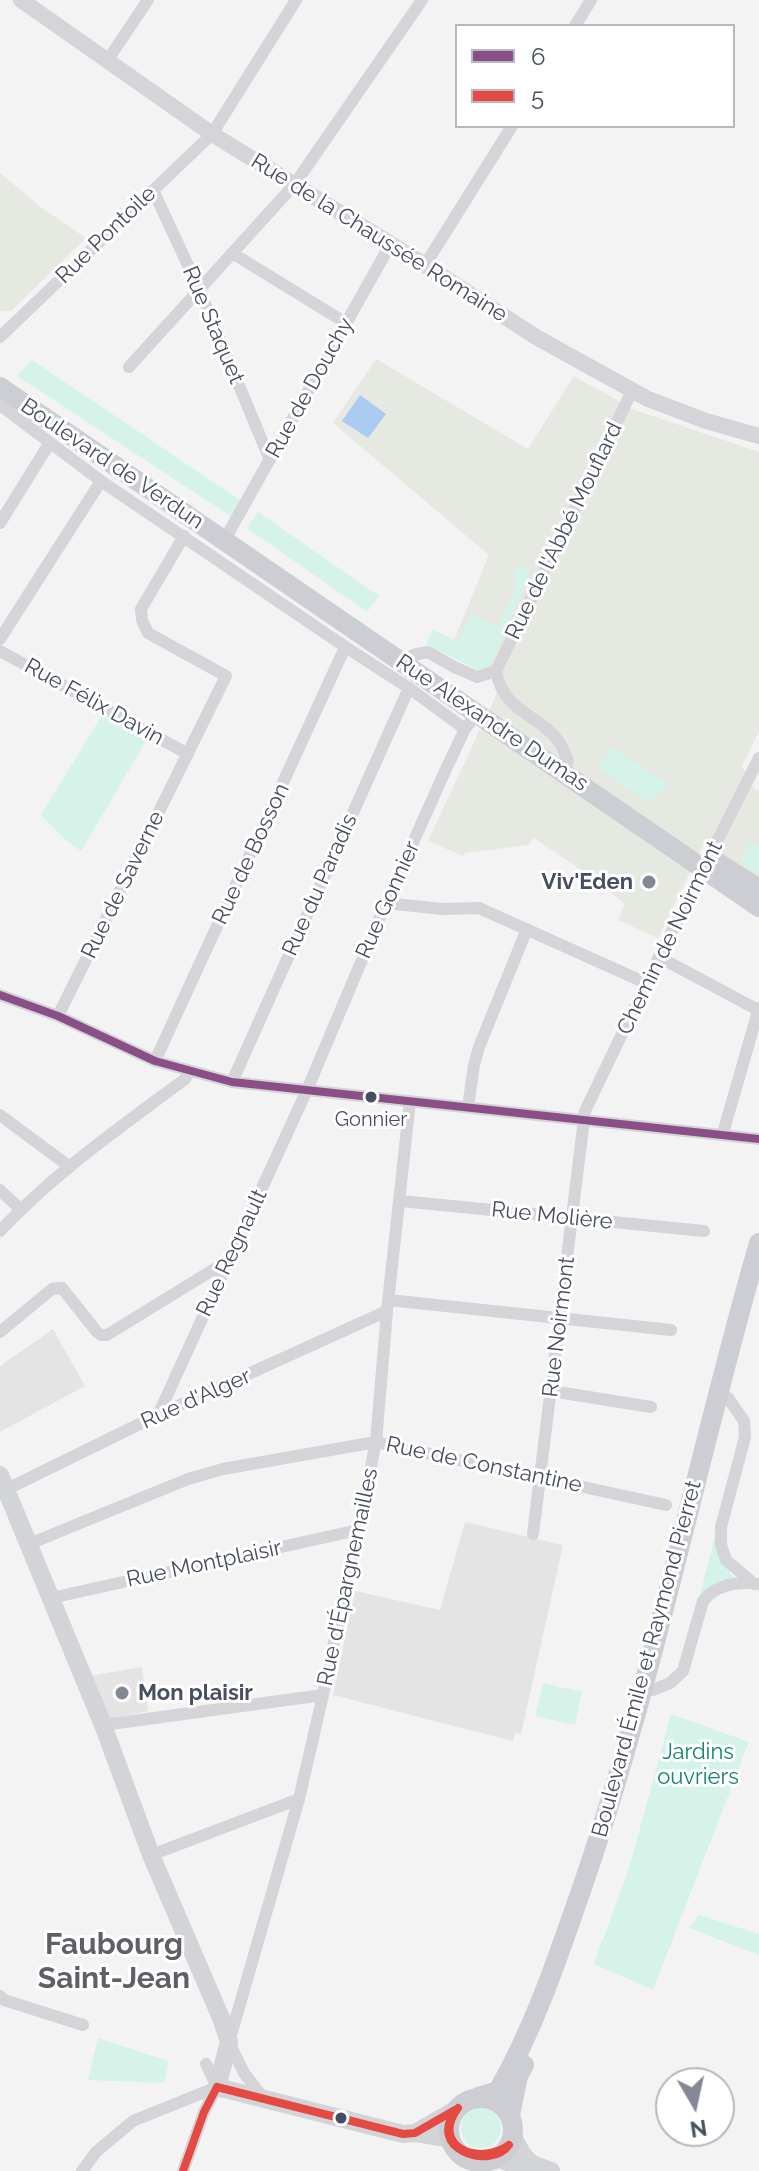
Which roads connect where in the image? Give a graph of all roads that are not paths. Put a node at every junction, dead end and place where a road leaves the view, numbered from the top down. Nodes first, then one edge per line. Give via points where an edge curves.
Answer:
1 (21, 0) edge
2 (148, 0) edge
3 (296, 0) edge
4 (422, 0) edge
5 (591, 0) edge
6 (576, 24) edge
7 (107, 61) junction
8 (511, 128) edge
9 (212, 134) junction
10 (294, 185) junction
11 (153, 190) junction
12 (390, 245) junction
13 (232, 253) junction
14 (425, 265) junction
15 (199, 289) junction
16 (6, 323) edge
17 (346, 323) junction
18 (0, 337) edge
19 (129, 367) dead end
20 (0, 376) edge
21 (0, 387) edge
22 (632, 391) junction
23 (0, 405) edge
24 (759, 436) edge
25 (49, 444) junction
26 (270, 460) junction
27 (101, 481) junction
28 (0, 523) edge
29 (184, 536) junction
30 (227, 536) junction
31 (0, 639) edge
32 (347, 648) junction
33 (0, 651) edge
34 (413, 655) junction
35 (496, 671) junction
36 (409, 688) junction
37 (471, 721) junction
38 (188, 754) junction
39 (759, 758) edge
40 (568, 761) junction
41 (707, 863) junction
42 (759, 889) edge
43 (386, 903) junction
44 (759, 907) edge
45 (527, 929) junction
46 (659, 957) junction
47 (646, 983) junction
48 (2, 998) edge
49 (759, 1009) edge
50 (58, 1016) junction
51 (155, 1061) junction
52 (190, 1071) junction
53 (232, 1082) junction
54 (307, 1090) junction
55 (410, 1101) junction
56 (468, 1107) junction
57 (0, 1115) edge
58 (584, 1119) junction
59 (723, 1133) junction
60 (759, 1139) edge
61 (70, 1167) junction
62 (0, 1190) edge
63 (401, 1201) junction
64 (20, 1209) junction
65 (572, 1218) junction
66 (0, 1231) edge
67 (704, 1231) dead end
68 (759, 1243) edge
69 (229, 1260) junction
70 (759, 1285) edge
71 (388, 1306) junction
72 (560, 1318) junction
73 (671, 1330) dead end
74 (0, 1332) edge
75 (551, 1391) junction
76 (728, 1398) junction
77 (651, 1407) dead end
78 (158, 1415) junction
79 (376, 1442) junction
80 (540, 1477) junction
81 (2, 1485) edge
82 (666, 1505) dead end
83 (358, 1530) junction
84 (533, 1534) dead end
85 (29, 1544) junction
86 (756, 1584) edge
87 (51, 1598) junction
88 (653, 1690) junction
89 (323, 1695) junction
90 (103, 1725) junction
91 (299, 1799) junction
92 (151, 1855) junction
93 (1, 2000) edge
94 (83, 2025) dead end
95 (229, 2042) junction
96 (206, 2064) dead end
97 (217, 2087) junction
98 (478, 2097) junction
99 (264, 2099) junction
100 (455, 2110) junction
101 (510, 2115) junction
102 (415, 2133) junction
103 (513, 2137) junction
104 (452, 2144) junction
105 (487, 2164) edge
106 (532, 2164) junction
107 (82, 2171) edge
108 (183, 2171) edge
109 (455, 2171) edge
110 (551, 2171) edge

1 - 7 street, Rue de la Chaussée Romaine
2 - 7 street
3 - 9 street, Rue Pontoile
4 - 10 street
5 - 6 street
7 - 9 street, Rue de la Chaussée Romaine
8 - 14 street
9 - 10 street, Rue de la Chaussée Romaine
9 - 11 street, Rue Pontoile
10 - 12 street, Rue de la Chaussée Romaine
10 - 13 street
11 - 15 street, Rue Staquet
11 - 16 street, Rue Pontoile
12 - 14 street, Rue de la Chaussée Romaine
12 - 17 street, Rue de Douchy
13 - 15 street
13 - 17 street
14 - 22 street, Rue de la Chaussée Romaine
15 - 19 street
15 - 26 street, Rue Staquet
16 - 18 street, Rue Pontoile
17 - 26 street, Rue de Douchy
20 - 30 main road
21 - 30 main road, Boulevard de Verdun
22 - 24 street, Rue de la Chaussée Romaine
22 - 35 street, Rue de l'Abbé Mouflard
23 - 25 street, Rue Alexandre Dumas
25 - 27 street, Rue Alexandre Dumas
25 - 28 street
26 - 30 street, Rue de Douchy
27 - 29 street, Rue Alexandre Dumas
27 - 31 street
29 - 32 street, Rue Alexandre Dumas
29 - 38 street, Rue de Saverne via 141,609 148,633 226,676
30 - 34 main road
30 - 37 main road, Rue Alexandre Dumas
32 - 36 street, Rue Alexandre Dumas
32 - 51 street, Rue de Bosson
33 - 38 street, Rue Félix Davin
34 - 35 street via 428,652 477,677
34 - 40 main road
35 - 40 street via 511,703 559,742
36 - 37 street, Rue Alexandre Dumas
36 - 53 street, Rue du Paradis
37 - 41 main road, Rue Alexandre Dumas
37 - 43 street, Rue Gonnier
38 - 50 street, Rue de Saverne
39 - 41 street, Chemin de Noirmont
40 - 41 main road
41 - 42 main road
41 - 44 main road, Rue Alexandre Dumas
41 - 46 street, Chemin de Noirmont
43 - 45 street via 479,908
43 - 54 street, Rue Gonnier
45 - 47 street
45 - 56 street via 479,1047
46 - 47 street, Chemin de Noirmont
46 - 49 street
47 - 58 street, Chemin de Noirmont
48 - 50 street
49 - 59 street
50 - 51 street
51 - 52 street
52 - 53 street
52 - 61 street
53 - 54 street
54 - 55 street
54 - 69 street, Rue Regnault
55 - 56 street
55 - 63 street, Rue d'Épargnemailles
56 - 58 street
57 - 61 street
58 - 59 street
58 - 65 street, Rue Noirmont
59 - 60 street
61 - 64 street
62 - 64 street
63 - 65 street, Rue Molière
63 - 71 street, Rue d'Épargnemailles
64 - 66 street
65 - 67 street, Rue Molière
65 - 72 street, Rue Noirmont
68 - 98 main road, Boulevard Émile et Raymond Pierret via 604,1824 516,2060 498,2091
69 - 74 street via 107,1335 97,1332 57,1287
69 - 78 street, Rue Regnault
70 - 76 main road, Boulevard Émile et Raymond Pierret
71 - 72 street
71 - 78 street, Rue d'Alger
71 - 79 street, Rue d'Épargnemailles
72 - 73 street
72 - 75 street, Rue Noirmont
75 - 77 street
75 - 80 street, Rue Noirmont
76 - 86 street via 744,1421 745,1437 721,1545 726,1560
76 - 88 main road, Boulevard Émile et Raymond Pierret
78 - 81 street, Rue d'Alger
79 - 80 street, Rue de Constantine
79 - 83 street, Rue d'Épargnemailles
79 - 85 street, Rue de Constantine via 188,1479
80 - 82 street, Rue de Constantine
80 - 84 street, Rue Noirmont
81 - 85 main road
83 - 87 street, Rue Montplaisir
83 - 89 street, Rue d'Épargnemailles
85 - 87 main road
86 - 88 street via 733,1584 711,1592 703,1601 683,1671
87 - 90 main road
88 - 101 main road, Boulevard Émile et Raymond Pierret via 605,1860 518,2076
89 - 90 street
89 - 91 street, Rue d'Épargnemailles
90 - 92 main road
91 - 92 street
91 - 95 street, Rue d'Épargnemailles
92 - 95 main road
93 - 94 street
95 - 97 main road
95 - 99 street
96 - 97 street
97 - 99 main road
97 - 107 street via 133,2121
97 - 108 street
98 - 100 main road
98 - 101 main road via 497,2101
99 - 102 main road
100 - 102 main road
100 - 104 main road via 448,2129
101 - 103 main road
102 - 104 main road
103 - 105 main road via 507,2149
103 - 106 main road
104 - 105 main road via 469,2160
104 - 109 main road
105 - 106 main road
106 - 110 main road

